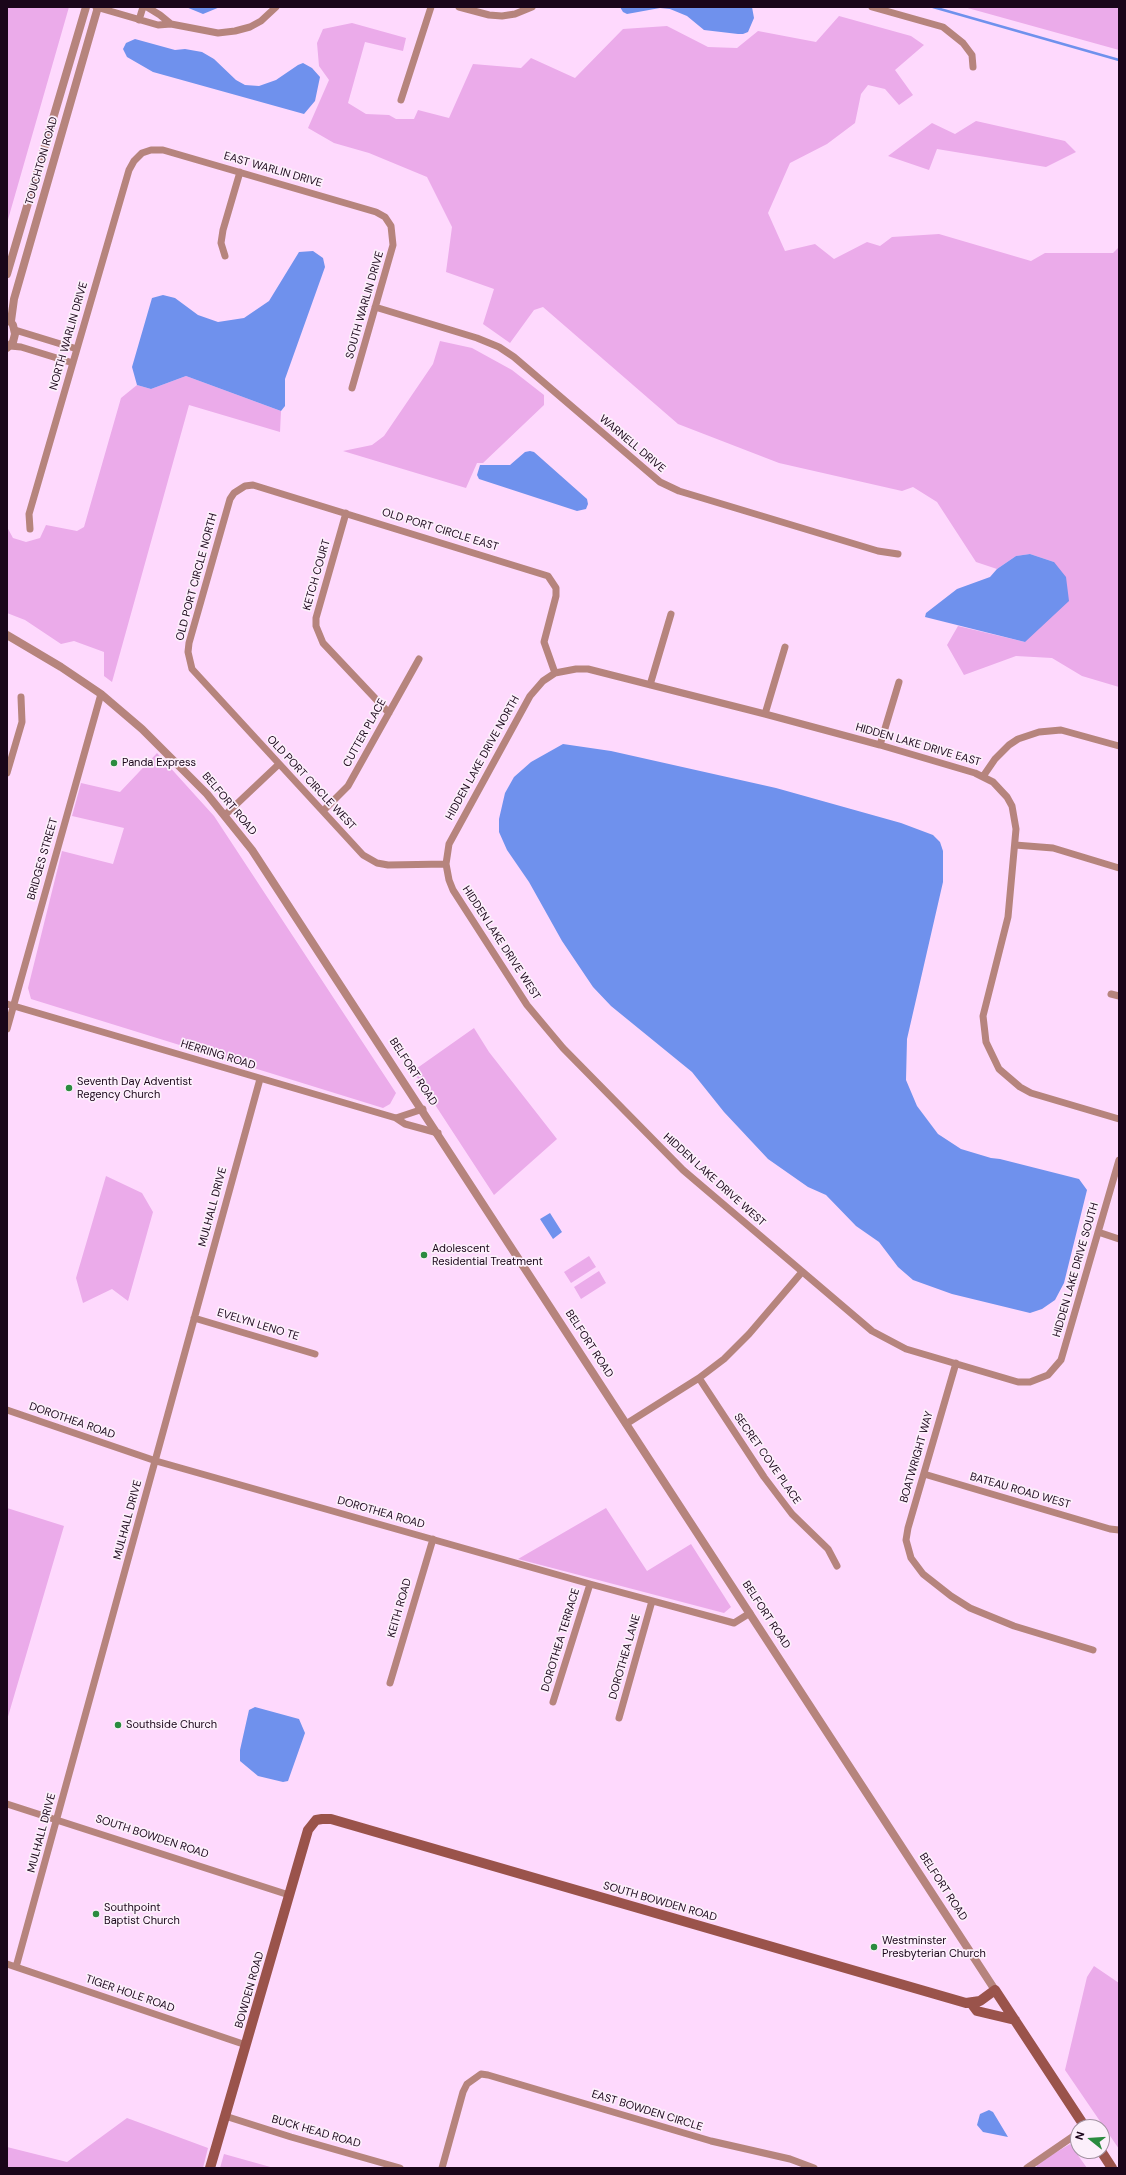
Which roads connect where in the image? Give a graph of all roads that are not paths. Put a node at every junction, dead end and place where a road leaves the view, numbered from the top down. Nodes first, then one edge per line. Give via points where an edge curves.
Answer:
1 (86, 7) edge
2 (97, 7) edge
3 (143, 7) edge
4 (146, 7) edge
5 (276, 7) edge
6 (430, 7) edge
7 (459, 7) edge
8 (532, 7) edge
9 (872, 7) edge
10 (140, 20) junction
11 (171, 24) junction
12 (973, 67) dead end
13 (401, 100) dead end
14 (142, 153) joint
15 (240, 172) junction
16 (391, 226) joint
17 (225, 256) dead end
18 (7, 274) edge
19 (375, 307) junction
20 (9, 320) edge
21 (15, 330) junction
22 (45, 339) junction
23 (9, 347) edge
24 (77, 349) junction
25 (41, 353) junction
26 (73, 363) junction
27 (352, 388) dead end
28 (230, 499) joint
29 (346, 513) junction
30 (30, 529) dead end
31 (898, 554) dead end
32 (671, 614) dead end
33 (7, 635) edge
34 (785, 648) dead end
35 (419, 658) dead end
36 (189, 661) joint
37 (555, 673) junction
38 (899, 682) dead end
39 (650, 685) junction
40 (101, 694) junction
41 (21, 697) dead end
42 (389, 713) junction
43 (765, 714) junction
44 (880, 745) junction
45 (1119, 746) edge
46 (279, 764) junction
47 (7, 773) edge
48 (984, 775) junction
49 (323, 811) junction
50 (225, 815) junction
51 (1016, 845) junction
52 (446, 864) junction
53 (1119, 868) edge
54 (1111, 994) dead end
55 (1119, 996) edge
56 (10, 1005) edge
57 (7, 1029) edge
58 (260, 1079) junction
59 (423, 1109) junction
60 (396, 1118) junction
61 (1119, 1119) edge
62 (438, 1133) junction
63 (1119, 1160) edge
64 (1098, 1232) junction
65 (1119, 1239) edge
66 (802, 1272) junction
67 (194, 1318) junction
68 (314, 1354) dead end
69 (956, 1364) junction
70 (699, 1378) junction
71 (1042, 1379) joint
72 (7, 1410) edge
73 (626, 1424) junction
74 (156, 1461) junction
75 (924, 1474) junction
76 (1119, 1530) edge
77 (433, 1539) junction
78 (837, 1566) dead end
79 (590, 1584) junction
80 (652, 1601) junction
81 (750, 1613) junction
82 (1093, 1650) dead end
83 (390, 1683) dead end
84 (553, 1702) dead end
85 (619, 1718) dead end
86 (7, 1804) edge
87 (57, 1820) junction
88 (316, 1820) joint
89 (290, 1894) junction
90 (7, 1964) edge
91 (16, 1967) junction
92 (995, 1990) junction
93 (971, 2003) junction
94 (1015, 2020) junction
95 (246, 2045) junction
96 (225, 2116) junction
97 (1080, 2119) edge
98 (1070, 2138) edge
99 (1106, 2159) edge
100 (210, 2168) edge
101 (400, 2168) edge
102 (442, 2168) edge
103 (814, 2168) edge
104 (1027, 2168) edge
105 (1112, 2168) edge

1 - 18 street, TOUCHTON ROAD
2 - 10 street
2 - 20 street, TOUCHTON ROAD
3 - 10 street
4 - 11 street
5 - 11 street via 261,21 235,31 218,32
6 - 13 street
7 - 8 street via 502,16
9 - 12 street via 942,27 963,43 972,55
10 - 11 street via 158,25
14 - 15 street, EAST WARLIN DRIVE via 163,150
14 - 24 street, NORTH WARLIN DRIVE via 129,170
15 - 16 street, EAST WARLIN DRIVE via 376,212 385,217
15 - 17 street via 223,230 221,243
16 - 19 street, SOUTH WARLIN DRIVE via 394,244
19 - 27 street, SOUTH WARLIN DRIVE
19 - 31 street, WARNELL DRIVE via 499,347 660,482 679,491 878,551
20 - 21 street, TOUCHTON ROAD
21 - 22 street
21 - 23 street
22 - 24 street
22 - 25 street
23 - 25 street via 21,346
24 - 26 street, NORTH WARLIN DRIVE
25 - 26 street
26 - 30 street, NORTH WARLIN DRIVE via 29,514
28 - 29 street, OLD PORT CIRCLE EAST via 238,488 253,485
28 - 36 street, OLD PORT CIRCLE NORTH via 189,643
29 - 37 street, OLD PORT CIRCLE EAST via 548,576 556,588 556,596 544,642
29 - 42 street, KETCH COURT via 316,618 316,626 323,642
32 - 39 street
33 - 40 street, BELFORT ROAD via 61,666
34 - 43 street
35 - 42 street, CUTTER PLACE
36 - 46 street, OLD PORT CIRCLE WEST via 196,676
37 - 39 street, HIDDEN LAKE DRIVE EAST via 588,669
37 - 52 street, HIDDEN LAKE DRIVE NORTH via 543,681 530,696 453,834 446,853
38 - 44 street
39 - 43 street, HIDDEN LAKE DRIVE EAST
40 - 50 street, BELFORT ROAD via 184,769
40 - 56 street, BRIDGES STREET
41 - 47 street via 22,722
42 - 49 street, CUTTER PLACE via 348,786
43 - 44 street, HIDDEN LAKE DRIVE EAST
44 - 48 street, HIDDEN LAKE DRIVE EAST
45 - 48 street via 1061,730 1039,732 1009,745
46 - 49 street, OLD PORT CIRCLE WEST
46 - 50 street
48 - 51 street, HIDDEN LAKE DRIVE EAST via 1000,789 1012,806
49 - 52 street, OLD PORT CIRCLE WEST via 362,855 378,863
50 - 59 street, BELFORT ROAD via 260,861
51 - 53 street via 1053,848
51 - 61 street, HIDDEN LAKE DRIVE EAST via 1008,917 983,1016 986,1042 1000,1069 1020,1087 1031,1093
52 - 66 street, HIDDEN LAKE DRIVE WEST via 448,880 453,890 542,1025 683,1170
54 - 55 street
56 - 57 street, BRIDGES STREET
56 - 58 street, HERRING ROAD
58 - 60 street, HERRING ROAD
58 - 67 street, MULHALL DRIVE
59 - 60 street
59 - 62 street, BELFORT ROAD
60 - 62 street, HERRING ROAD via 405,1124
62 - 73 street, BELFORT ROAD
63 - 64 street, HIDDEN LAKE DRIVE SOUTH
64 - 65 street
64 - 71 street, HIDDEN LAKE DRIVE SOUTH via 1061,1360 1055,1369
66 - 69 street, HIDDEN LAKE DRIVE WEST via 882,1337 906,1349
66 - 70 street via 737,1348
67 - 68 street, EVELYN LENO TE
67 - 74 street, MULHALL DRIVE
69 - 71 street, HIDDEN LAKE DRIVE WEST via 1018,1382
69 - 75 street, BOATWRIGHT WAY
70 - 73 street
70 - 78 street, SECRET COVE PLACE via 764,1477 792,1514 828,1549
72 - 74 street, DOROTHEA ROAD
73 - 81 street, BELFORT ROAD
74 - 77 street, DOROTHEA ROAD
74 - 87 street, MULHALL DRIVE
75 - 76 street, BATEAU ROAD WEST
75 - 82 street, BOATWRIGHT WAY via 906,1540 911,1558 923,1574 970,1608 1014,1626
77 - 79 street, DOROTHEA ROAD
77 - 83 street, KEITH ROAD
79 - 80 street, DOROTHEA ROAD
79 - 84 street, DOROTHEA TERRACE
80 - 81 street, DOROTHEA ROAD via 734,1623
80 - 85 street, DOROTHEA LANE
81 - 92 street, BELFORT ROAD
86 - 87 street, SOUTH BOWDEN ROAD
87 - 89 street, SOUTH BOWDEN ROAD
87 - 91 street, MULHALL DRIVE
88 - 89 main road, BOWDEN ROAD via 308,1830
88 - 93 main road, SOUTH BOWDEN ROAD via 322,1818 338,1822
89 - 95 main road, BOWDEN ROAD
90 - 91 street, TIGER HOLE ROAD
91 - 95 street, TIGER HOLE ROAD
92 - 93 main road
92 - 94 main road, BELFORT ROAD
93 - 94 main road via 977,2011
94 - 97 main road, BELFORT ROAD
95 - 96 main road, BOWDEN ROAD
96 - 100 main road, BOWDEN ROAD
96 - 101 street, BUCK HEAD ROAD
98 - 104 street
99 - 105 main road
102 - 103 street, EAST BOWDEN CIRCLE via 462,2092 481,2074 711,2141 790,2159

